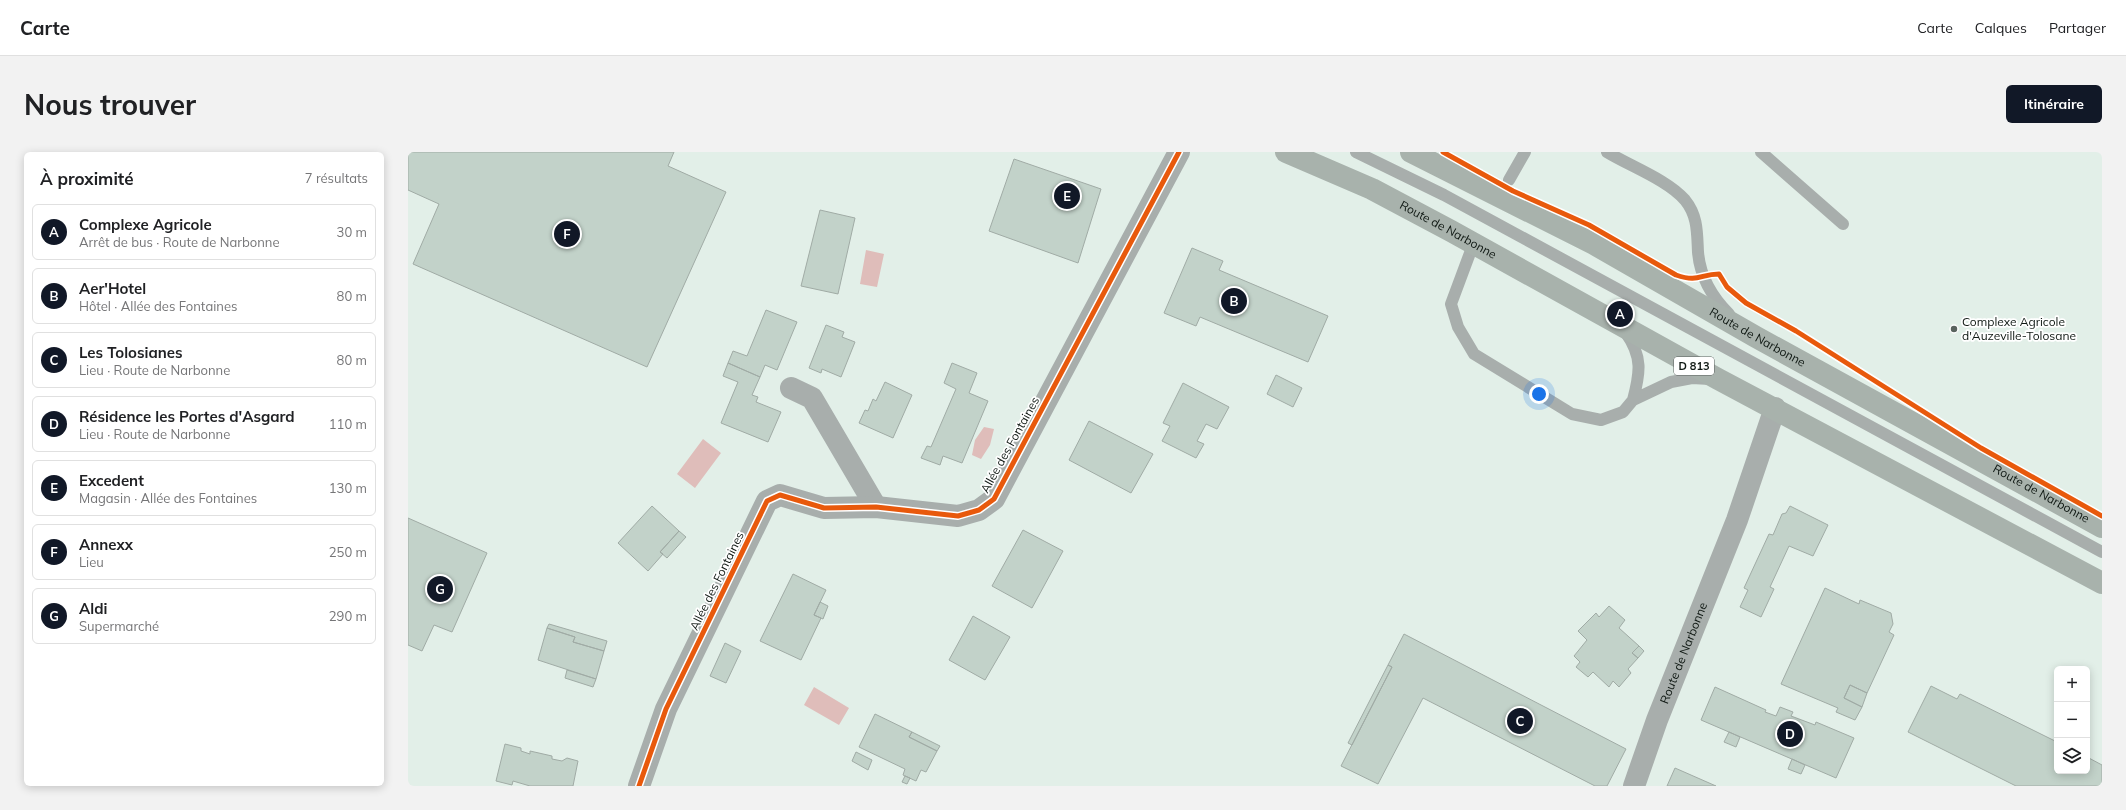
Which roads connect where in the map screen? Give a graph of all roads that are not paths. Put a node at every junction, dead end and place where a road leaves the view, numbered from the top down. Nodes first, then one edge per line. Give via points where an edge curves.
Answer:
1 (1180, 152) edge
2 (1286, 152) edge
3 (1356, 152) edge
4 (1411, 152) edge
5 (1525, 152) edge
6 (1607, 152) edge
7 (1761, 152) edge
8 (1509, 180) dead end
9 (1843, 224) dead end
10 (1470, 253) dead end
11 (1622, 326) junction
12 (1756, 337) junction
13 (1718, 379) junction
14 (791, 388) dead end
15 (1633, 400) junction
16 (1776, 408) junction
17 (876, 507) junction
18 (2102, 527) edge
19 (2102, 552) edge
20 (2102, 583) edge
21 (639, 786) edge
22 (1634, 786) edge

1 - 17 street, Allée des Fontaines via 994,499 980,510 958,516
2 - 11 main road, Route de Narbonne / D 813 via 1372,189
3 - 19 lane via 1444,195
4 - 12 main road, Route de Narbonne via 1594,244
5 - 8 lane
6 - 12 lane via 1672,188 1685,200 1697,226 1701,266 1710,290 1718,303
7 - 9 lane
10 - 15 lane via 1451,304 1458,327 1474,354 1572,414 1601,420 1623,412
11 - 13 main road, Route de Narbonne / D 813
11 - 15 lane via 1635,346 1639,363
12 - 18 main road, Route de Narbonne
13 - 15 lane via 1692,378 1671,382
13 - 16 main road, Route de Narbonne / D 813
14 - 17 street via 812,398
16 - 20 main road, Route de Narbonne / D 813
16 - 22 street, Route de Narbonne via 1737,520 1657,720
17 - 21 street, Allée des Fontaines via 824,508 780,496 767,501 666,709

